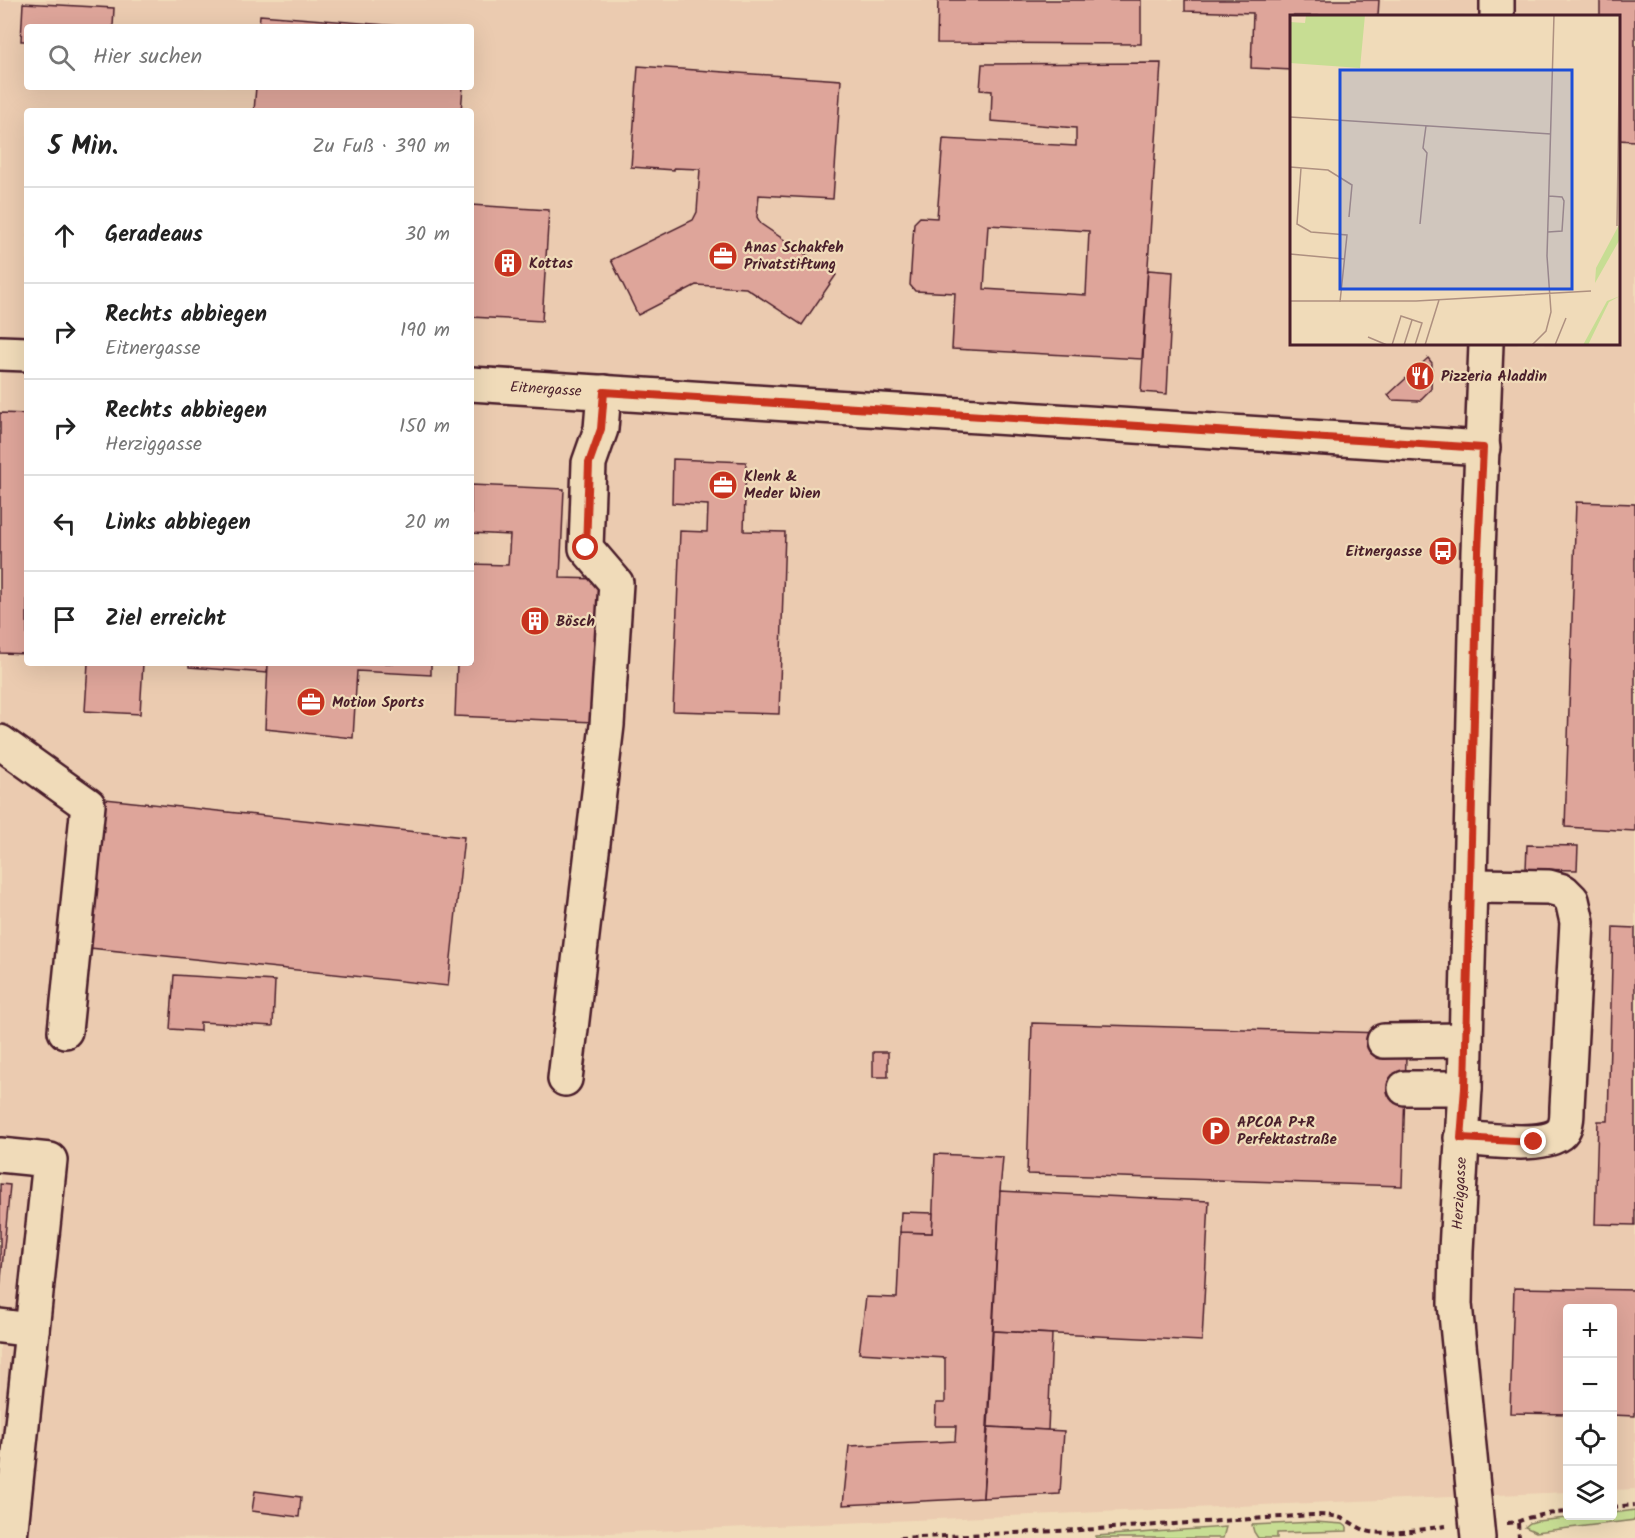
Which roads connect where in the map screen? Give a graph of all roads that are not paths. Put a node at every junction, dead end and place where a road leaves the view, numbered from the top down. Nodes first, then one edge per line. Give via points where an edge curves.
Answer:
1 (1486, 345) edge
2 (0, 352) edge
3 (24, 354) edge
4 (474, 384) edge
5 (604, 392) junction
6 (1483, 448) junction
7 (0, 742) edge
8 (1470, 886) junction
9 (65, 1031) dead end
10 (1466, 1040) junction
11 (1384, 1041) dead end
12 (565, 1079) dead end
13 (1406, 1088) dead end
14 (1465, 1088) junction
15 (1461, 1138) junction
16 (0, 1155) edge
17 (0, 1326) edge
18 (32, 1330) junction
19 (1477, 1531) edge
20 (10, 1538) edge

1 - 6 street, Herziggasse
2 - 3 street
4 - 5 street, Eitnergasse
5 - 6 street, Eitnergasse
5 - 12 street via 601,429 589,463 586,548 616,583 607,725
6 - 8 street, Herziggasse
7 - 9 street via 88,805
8 - 10 street, Herziggasse
8 - 15 street via 1549,887 1563,891 1572,900 1577,922 1568,1107 1563,1131 1553,1139 1534,1142
10 - 11 street
10 - 14 street, Herziggasse
13 - 14 street
14 - 15 street, Herziggasse
15 - 19 street, Herziggasse via 1455,1304
16 - 18 street via 50,1160
17 - 18 street
18 - 20 street

